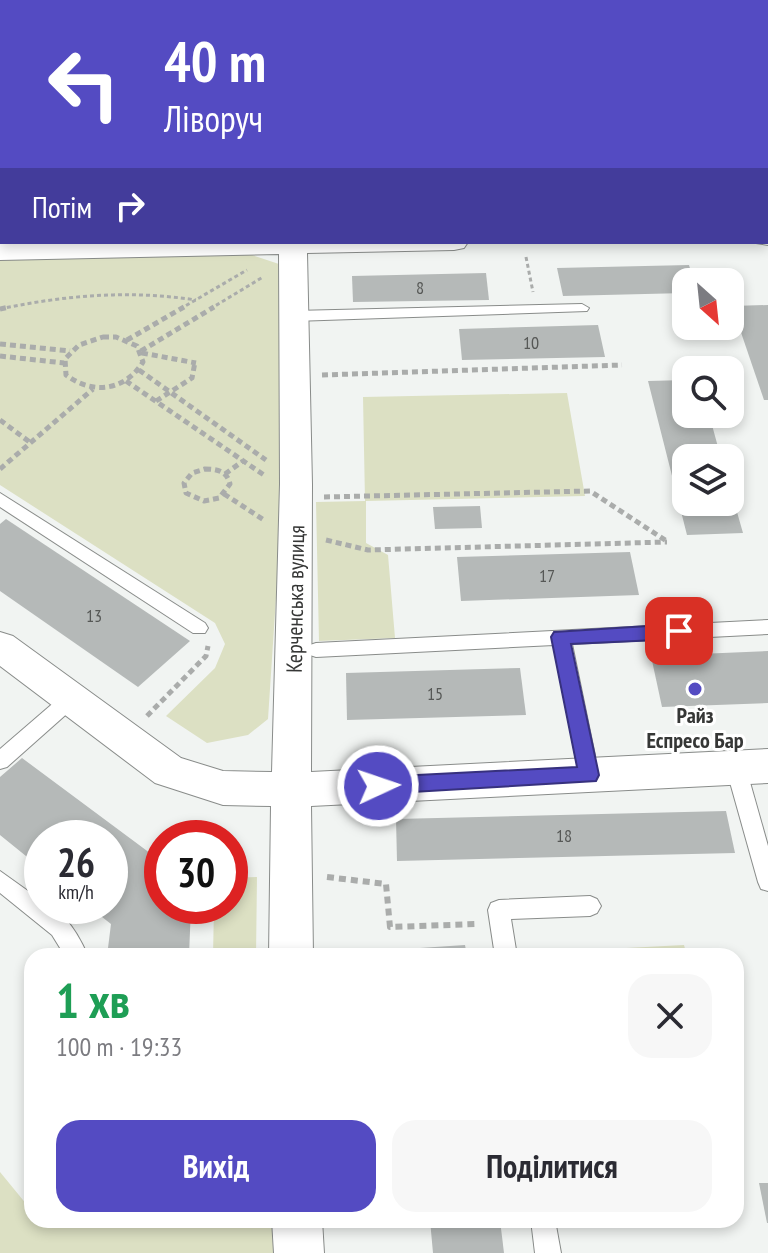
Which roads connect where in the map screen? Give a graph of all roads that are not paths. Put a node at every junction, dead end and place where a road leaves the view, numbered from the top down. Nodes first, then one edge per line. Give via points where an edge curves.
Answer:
1 (582, 0) edge
2 (633, 0) edge
3 (260, 244) edge
4 (293, 244) edge
5 (0, 252) edge
6 (582, 308) dead end
7 (294, 316) junction
8 (0, 499) edge
9 (768, 627) edge
10 (199, 628) road end
11 (561, 637) junction
12 (0, 646) edge
13 (316, 650) dead end
14 (72, 698) junction
15 (0, 761) edge
16 (752, 767) edge
17 (589, 775) junction
18 (290, 790) junction
19 (0, 880) edge
20 (768, 882) edge
21 (590, 906) dead end
22 (72, 948) edge
23 (291, 948) edge
24 (505, 948) edge
25 (297, 1228) edge
26 (544, 1228) edge
27 (299, 1253) edge
28 (548, 1253) edge

1 - 2 lane
3 - 5 street
4 - 7 street, Керченська вулиця
6 - 7 lane
7 - 18 street, Керченська вулиця
8 - 10 lane
9 - 11 lane
11 - 13 lane
11 - 17 lane
12 - 14 street
14 - 15 lane
14 - 18 street via 169,771 223,788
16 - 17 street
16 - 20 lane
17 - 18 street
18 - 23 street, Керченська вулиця
19 - 22 lane via 60,928
21 - 24 lane via 499,910
25 - 27 street
26 - 28 lane

